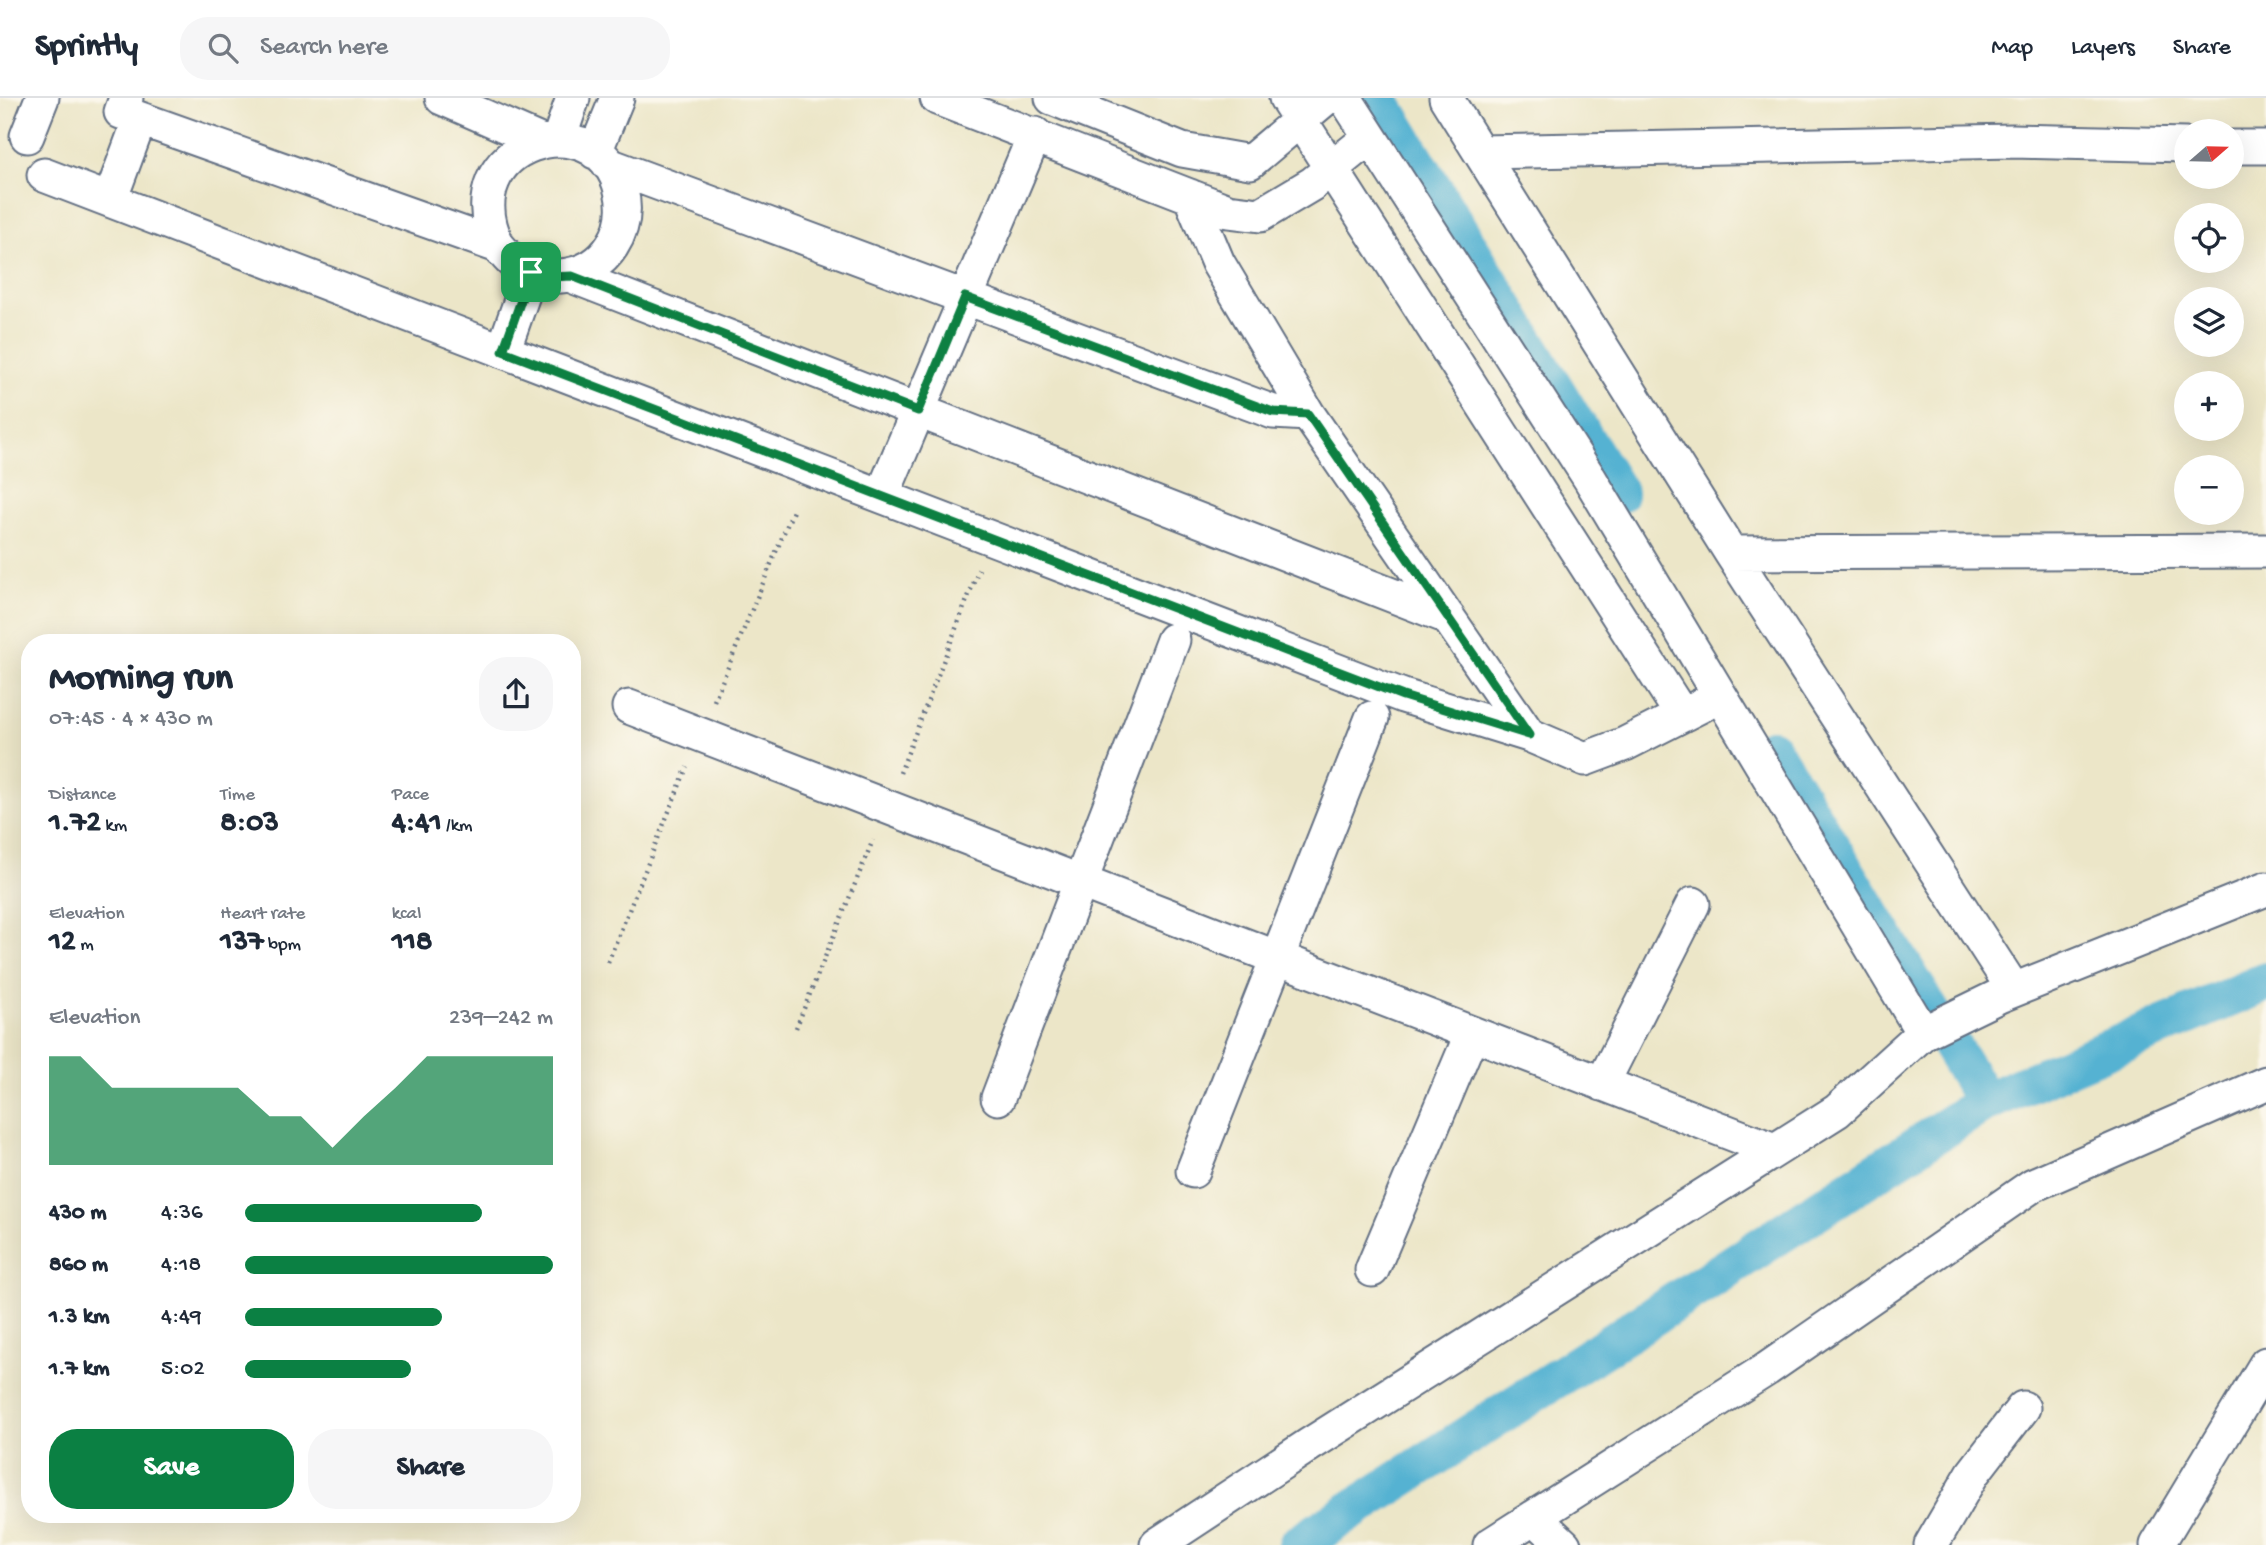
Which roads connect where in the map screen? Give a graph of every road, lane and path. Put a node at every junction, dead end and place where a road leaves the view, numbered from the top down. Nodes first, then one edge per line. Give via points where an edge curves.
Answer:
1 (42, 98) edge
2 (442, 98) edge
3 (573, 98) edge
4 (617, 98) edge
5 (937, 98) edge
6 (1326, 98) edge
7 (1345, 98) edge
8 (1446, 98) edge
9 (1064, 100) edge
10 (133, 108) edge
11 (1292, 110) edge
12 (1035, 134) junction
13 (27, 136) dead end
14 (1370, 137) junction
15 (550, 140) junction
16 (2174, 145) edge
17 (2244, 146) edge
18 (2266, 147) edge
19 (1480, 152) junction
20 (602, 158) junction
21 (1332, 167) junction
22 (44, 175) dead end
23 (1190, 196) junction
24 (110, 200) junction
25 (498, 246) junction
26 (531, 272) junction
27 (572, 276) junction
28 (965, 297) junction
29 (503, 351) junction
30 (918, 411) junction
31 (1308, 414) junction
32 (882, 496) junction
33 (2266, 551) edge
34 (1731, 552) junction
35 (1448, 617) junction
36 (1173, 640) dead end
37 (1721, 695) junction
38 (629, 707) dead end
39 (1682, 715) junction
40 (1372, 718) dead end
41 (1529, 735) junction
42 (1081, 881) junction
43 (2266, 889) edge
44 (1693, 904) dead end
45 (1277, 958) junction
46 (2006, 993) junction
47 (1923, 1032) junction
48 (1472, 1033) junction
49 (2266, 1083) edge
50 (1602, 1084) junction
51 (998, 1098) dead end
52 (1774, 1150) junction
53 (1193, 1171) dead end
54 (1372, 1270) dead end
55 (2266, 1364) edge
56 (2023, 1408) dead end
57 (1534, 1517) junction
58 (1157, 1545) edge
59 (1490, 1545) edge
60 (1564, 1545) edge
61 (1931, 1545) edge
62 (2157, 1545) edge

1 - 13 street
2 - 15 street
3 - 15 street
4 - 20 street
5 - 12 street
6 - 11 street
7 - 14 street
8 - 19 street
9 - 11 street via 1182,150 1250,162
10 - 24 street
10 - 25 street
11 - 21 street
12 - 23 street
12 - 28 street
14 - 21 street
14 - 37 street via 1590,479
15 - 20 street via 578,143
15 - 25 street via 522,148 496,174 487,211
16 - 19 street via 2013,141
17 - 18 street
19 - 34 street
20 - 27 street via 619,181 624,219 607,254
20 - 28 street
21 - 23 street via 1260,215 1228,211
21 - 39 street
22 - 24 street
23 - 31 street via 1218,263
24 - 29 street
25 - 26 street
26 - 27 street
26 - 29 street
27 - 30 street
28 - 30 street
28 - 31 street via 1273,412
29 - 32 street
30 - 32 street
30 - 35 street
31 - 35 street
32 - 41 street via 1403,696
33 - 34 street
34 - 46 street
35 - 41 street
36 - 42 street
37 - 39 street
37 - 47 street
38 - 42 street
39 - 41 street via 1585,759
40 - 45 street
42 - 45 street
42 - 51 street
43 - 46 street
44 - 50 street
45 - 48 street
45 - 53 street
46 - 47 street
47 - 52 street via 1837,1111
48 - 50 street
48 - 54 street
49 - 57 street via 2033,1185 1767,1369
50 - 52 street
52 - 58 street
55 - 62 street
56 - 61 street via 1973,1473
57 - 59 street
57 - 60 street

